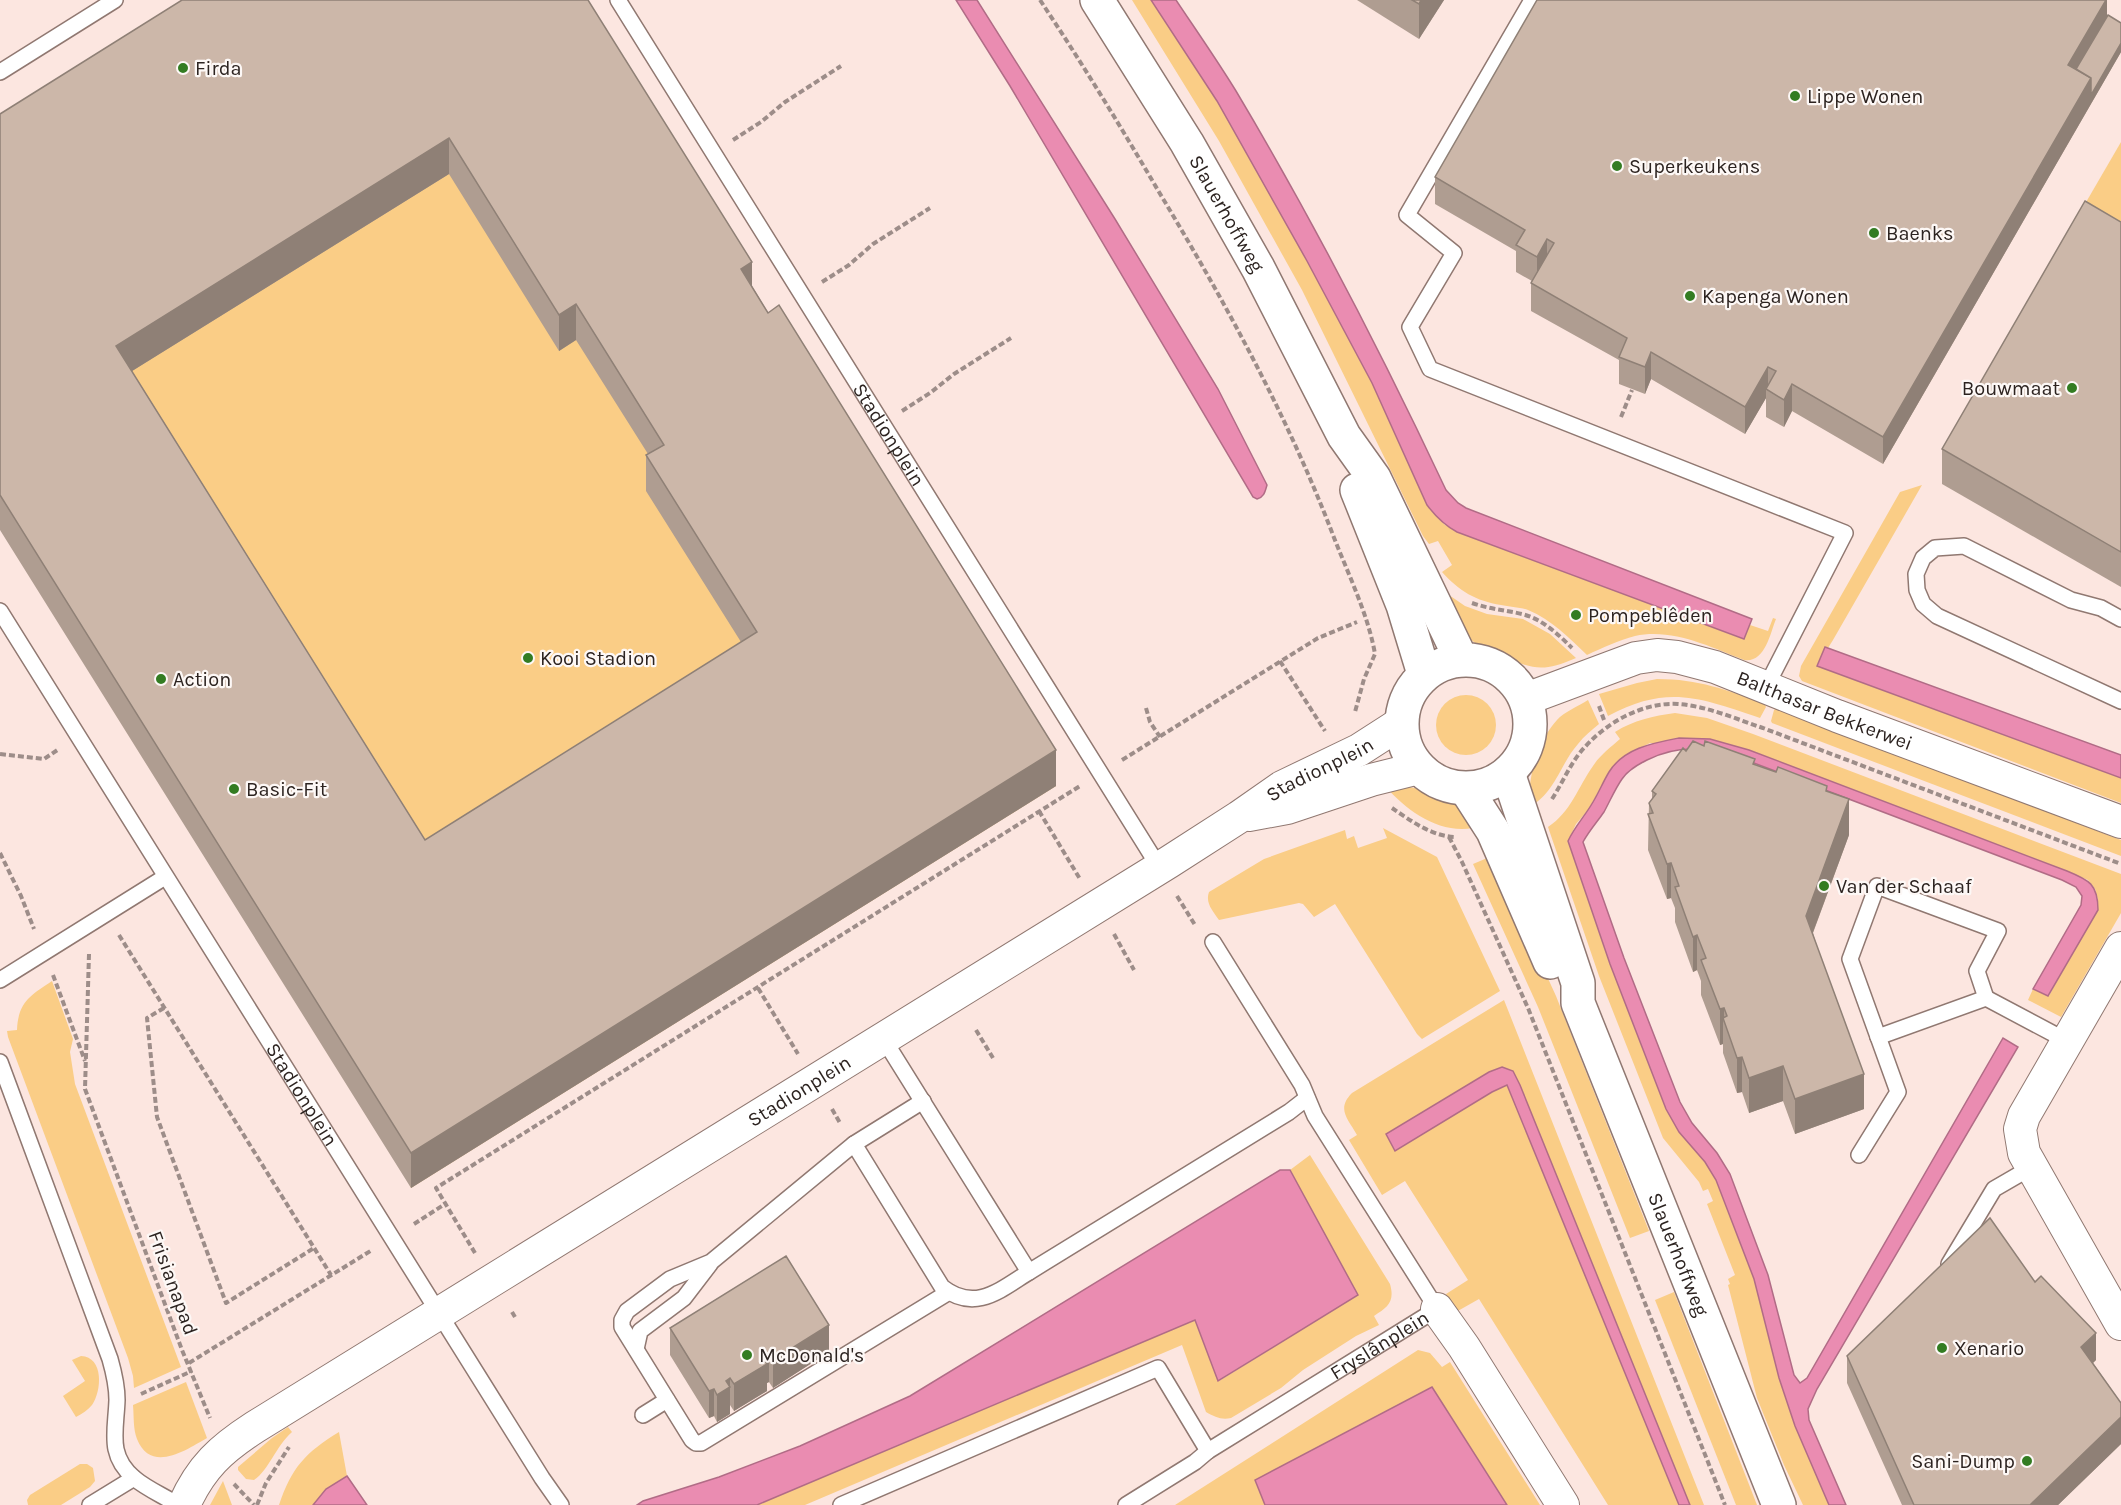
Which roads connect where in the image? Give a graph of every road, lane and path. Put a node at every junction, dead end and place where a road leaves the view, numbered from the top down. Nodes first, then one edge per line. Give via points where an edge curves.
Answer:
1 (116, 0) edge
2 (618, 0) edge
3 (1040, 0) edge
4 (1097, 0) edge
5 (1532, 0) edge
6 (841, 66) dead end
7 (0, 72) edge
8 (713, 152) junction
9 (930, 208) dead end
10 (801, 295) junction
11 (1011, 338) dead end
12 (882, 423) junction
13 (1344, 436) junction
14 (0, 611) edge
15 (1366, 619) dead end
16 (2121, 619) edge
17 (1357, 622) dead end
18 (1461, 659) junction
19 (1280, 661) junction
20 (1424, 674) junction
21 (1766, 687) junction
22 (1526, 699) junction
23 (2121, 701) edge
24 (1146, 708) dead end
25 (1401, 723) junction
26 (1607, 727) dead end
27 (79, 737) junction
28 (1160, 737) junction
29 (1330, 737) dead end
30 (0, 754) edge
31 (1419, 768) junction
32 (1508, 773) junction
33 (1100, 774) junction
34 (1466, 789) junction
35 (1389, 806) dead end
36 (1239, 817) junction
37 (2121, 822) edge
38 (0, 853) edge
39 (2121, 864) edge
40 (165, 877) junction
41 (1166, 879) junction
42 (27, 914) dead end
43 (106, 914) junction
44 (90, 923) junction
45 (1206, 938) joint
46 (2121, 948) edge
47 (0, 980) edge
48 (54, 980) dead end
49 (1986, 998) junction
50 (1578, 1003) junction
51 (164, 1008) junction
52 (976, 1030) dead end
53 (1878, 1037) junction
54 (883, 1038) junction
55 (2067, 1041) junction
56 (993, 1058) dead end
57 (0, 1062) edge
58 (86, 1063) junction
59 (1307, 1098) junction
60 (923, 1101) junction
61 (854, 1144) junction
62 (1859, 1155) dead end
63 (2032, 1167) junction
64 (446, 1204) junction
65 (391, 1238) junction
66 (314, 1248) junction
67 (478, 1258) dead end
68 (711, 1262) junction
69 (1949, 1264) edge
70 (1029, 1272) junction
71 (331, 1275) junction
72 (949, 1292) junction
73 (1437, 1309) junction
74 (439, 1312) junction
75 (2121, 1324) edge
76 (636, 1349) junction
77 (189, 1364) junction
78 (192, 1371) junction
79 (169, 1381) dead end
80 (667, 1400) junction
81 (643, 1415) dead end
82 (1208, 1451) junction
83 (221, 1452) junction
84 (134, 1478) junction
85 (90, 1505) edge
86 (178, 1505) edge
87 (184, 1505) edge
88 (254, 1505) edge
89 (561, 1505) edge
90 (841, 1505) edge
91 (1126, 1505) edge
92 (1563, 1505) edge
93 (1725, 1505) edge
94 (1779, 1505) edge

1 - 7 lane
2 - 8 lane, Stadionplein
3 - 15 path via 1128,139 1244,341 1321,504
4 - 13 main road, Slauerhoffweg via 1187,143 1252,257
5 - 21 lane via 1407,215 1454,254 1410,327 1430,369 1845,533
6 - 8 path
8 - 10 lane, Stadionplein
9 - 10 path
10 - 12 lane, Stadionplein
11 - 12 path
12 - 33 lane, Stadionplein
13 - 18 main road, Slauerhoffweg via 1374,478
13 - 20 main road, Slauerhoffweg via 1357,488 1403,605
14 - 27 lane, Stadionplein
16 - 23 lane via 2101,608 2071,600 1964,546 1935,548 1923,558 1916,574 1923,604 1937,616
17 - 19 path via 1318,638
18 - 20 main road
18 - 22 main road via 1488,662 1511,676
19 - 28 path
19 - 29 path
20 - 25 main road via 1408,696
21 - 22 street, Balthasar Bekkerwei via 1687,659 1657,656 1636,658
21 - 37 street, Balthasar Bekkerwei
22 - 32 main road via 1531,726 1525,752
24 - 28 path
25 - 31 main road via 1406,747
25 - 36 street, Stadionplein via 1359,750 1282,787
26 - 39 path, Balthasar Bekkerwei via 1650,707 1678,704 1713,711
27 - 30 path via 44,759
27 - 40 lane, Stadionplein
28 - 33 path
31 - 34 main road via 1440,783
31 - 36 street, Stadionplein via 1287,808
32 - 34 main road via 1488,785
32 - 50 main road, Slauerhoffweg via 1578,983
33 - 41 lane, Stadionplein
33 - 64 path via 436,1188
34 - 50 main road, Slauerhoffweg via 1493,831 1562,990
35 - 93 path via 1424,828 1449,837 1462,862 1528,1008
36 - 41 street, Stadionplein
38 - 42 path
40 - 43 lane
40 - 65 lane, Stadionplein
41 - 45 path
41 - 54 street, Stadionplein
43 - 44 lane
43 - 51 path
44 - 47 lane
44 - 58 path, Frisianapad
45 - 59 lane
46 - 55 street
48 - 58 path, Frisianapad
49 - 53 lane
49 - 53 lane via 1977,971 1998,931 1877,886 1850,958
49 - 55 lane
50 - 94 main road, Slauerhoffweg
51 - 66 path
51 - 66 path via 147,1018 157,1117 226,1303
52 - 56 path
53 - 62 lane via 1898,1092
54 - 60 lane
54 - 74 street, Stadionplein
55 - 63 street via 2020,1129 2024,1153
57 - 84 lane via 110,1359 117,1399 114,1442 120,1462
58 - 77 path, Frisianapad via 85,1089
59 - 70 lane
59 - 73 lane
60 - 61 lane
60 - 70 lane
61 - 68 lane
61 - 72 lane via 942,1287
63 - 69 lane via 1994,1189
63 - 75 street
64 - 65 path
64 - 67 path
65 - 71 path
65 - 74 lane, Stadionplein
66 - 71 path
68 - 76 lane via 684,1298 640,1331
68 - 76 lane via 670,1279 627,1311 622,1328
70 - 72 lane via 975,1300
71 - 77 path
72 - 80 lane via 701,1443 692,1440
73 - 82 lane, Fryslânplein
73 - 92 street, Fryslânplein
74 - 83 street, Stadionplein via 255,1426
74 - 89 lane
76 - 80 lane
77 - 78 path, Frisianapad
78 - 79 path
78 - 83 path, Frisianapad
80 - 81 lane
82 - 90 lane via 1158,1368
82 - 91 lane, Fryslânplein
83 - 87 street, Stadionplein via 198,1477
83 - 88 path, Frisianapad via 228,1476
84 - 85 lane
84 - 86 lane

